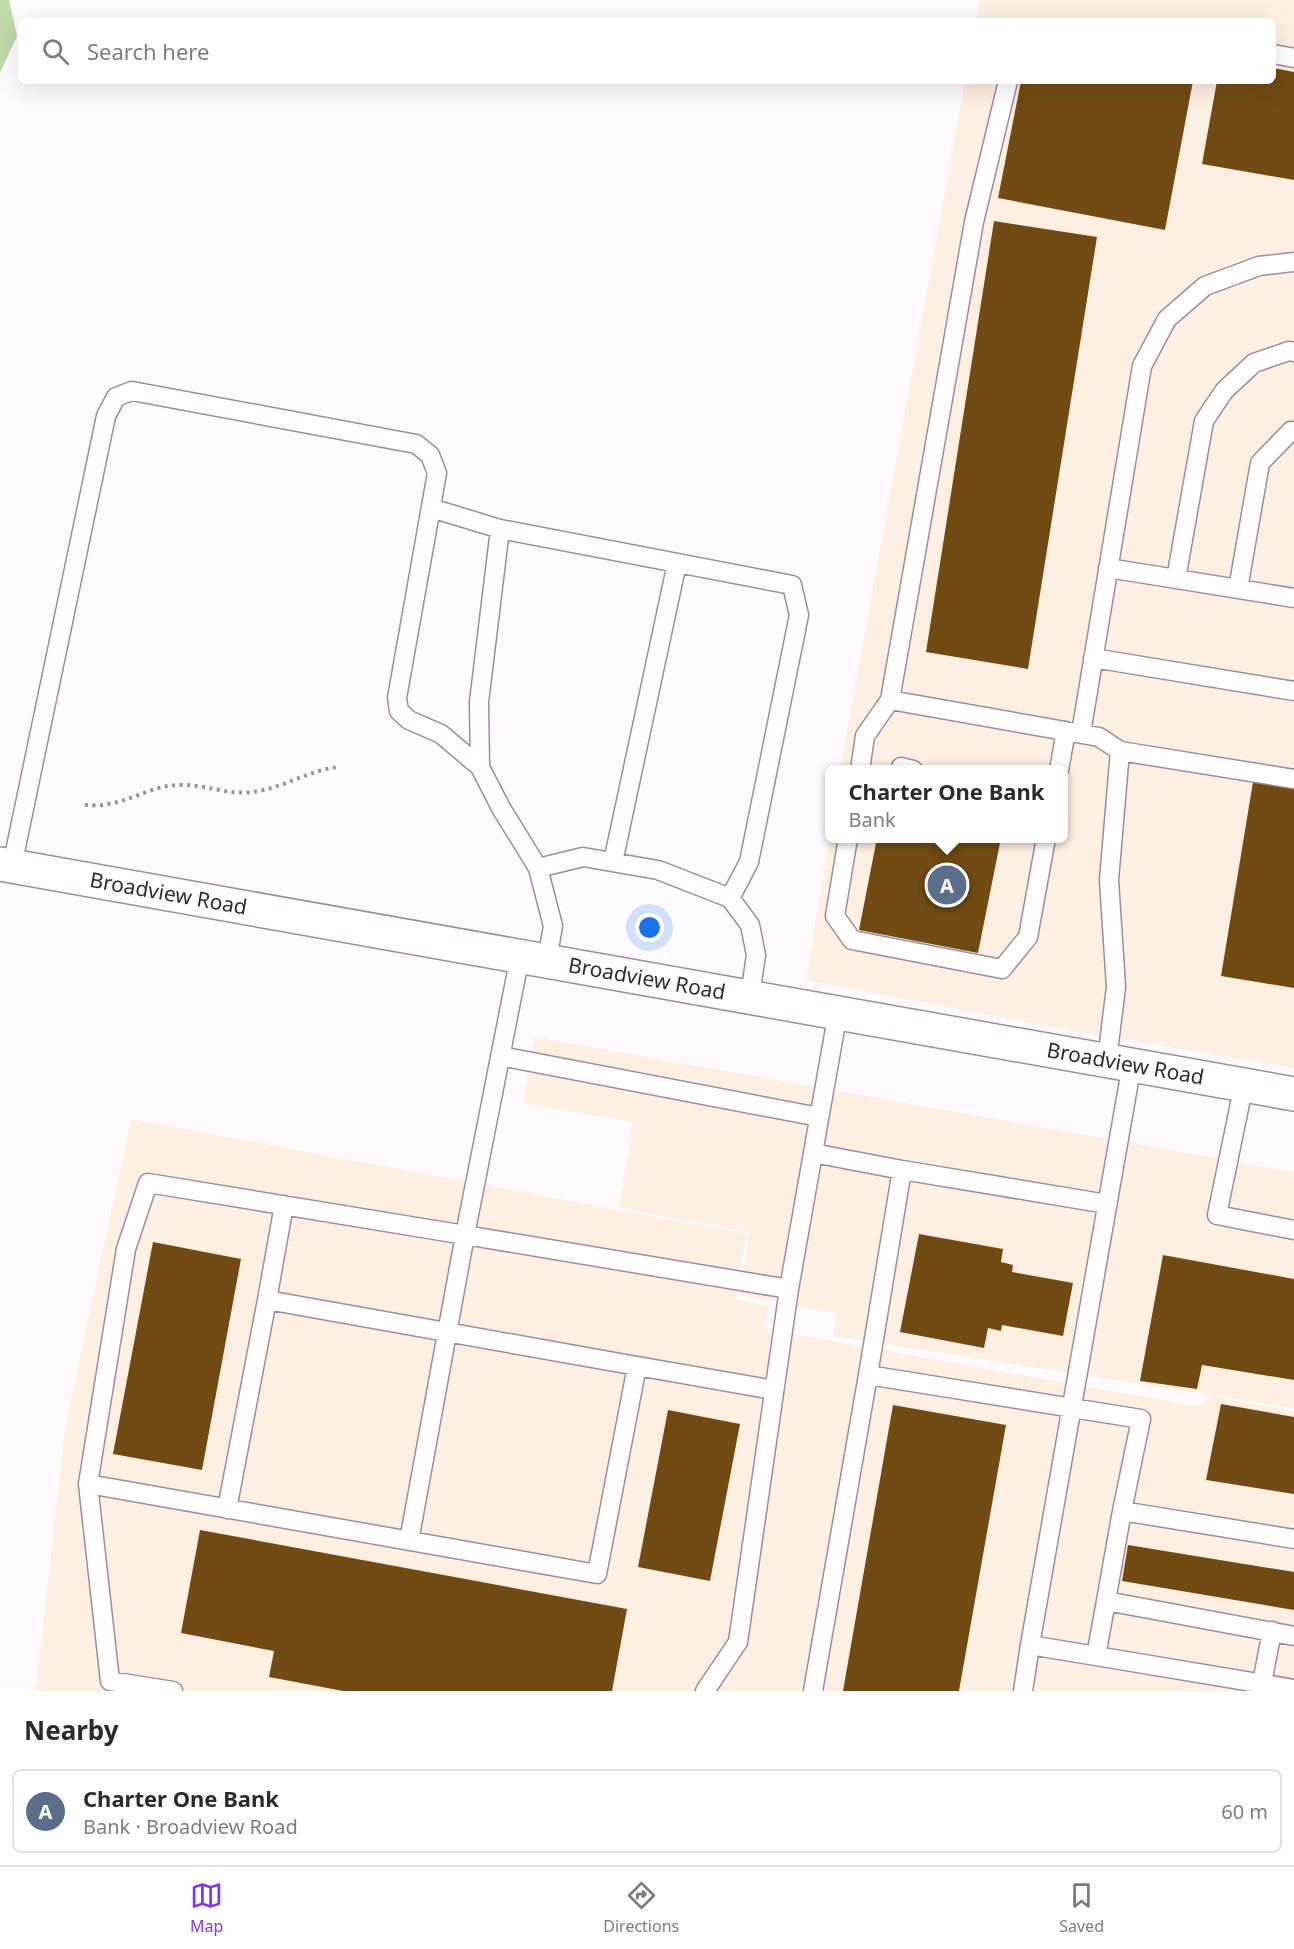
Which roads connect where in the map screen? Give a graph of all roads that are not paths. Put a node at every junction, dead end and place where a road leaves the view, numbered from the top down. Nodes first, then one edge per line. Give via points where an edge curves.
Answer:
1 (1276, 55) edge
2 (1294, 58) edge
3 (1007, 84) edge
4 (1294, 262) edge
5 (1294, 352) edge
6 (1294, 431) edge
7 (430, 508) junction
8 (500, 529) junction
9 (677, 563) junction
10 (1108, 568) junction
11 (1176, 579) junction
12 (1238, 589) junction
13 (1294, 598) edge
14 (1093, 658) junction
15 (1294, 691) edge
16 (890, 700) junction
17 (1073, 732) junction
18 (1120, 751) junction
19 (861, 765) edge
20 (1061, 765) edge
21 (480, 767) junction
22 (1294, 779) edge
23 (847, 843) edge
24 (1045, 843) edge
25 (613, 862) junction
26 (6, 865) edge
27 (538, 868) junction
28 (730, 897) junction
29 (534, 958) junction
30 (750, 996) junction
31 (838, 1012) junction
32 (500, 1056) junction
33 (1120, 1062) junction
34 (1244, 1084) junction
35 (1294, 1095) edge
36 (819, 1117) junction
37 (813, 1153) junction
38 (902, 1170) junction
39 (1107, 1204) junction
40 (284, 1205) junction
41 (1294, 1230) edge
42 (465, 1235) junction
43 (789, 1289) junction
44 (267, 1300) junction
45 (446, 1332) junction
46 (637, 1366) junction
47 (868, 1376) junction
48 (774, 1390) junction
49 (1070, 1406) junction
50 (88, 1484) junction
51 (227, 1509) junction
52 (1122, 1511) junction
53 (1294, 1539) edge
54 (409, 1541) junction
55 (1106, 1601) junction
56 (1272, 1631) junction
57 (1294, 1636) edge
58 (1030, 1645) junction
59 (1096, 1656) junction
60 (1262, 1683) junction
61 (1294, 1689) edge
62 (174, 1691) edge
63 (705, 1691) edge
64 (813, 1691) edge
65 (1023, 1691) edge

1 - 2 lane
3 - 16 lane via 974,222
4 - 10 lane via 1259,266 1205,286 1167,319 1142,366
5 - 11 lane via 1254,363 1224,391 1203,421
6 - 12 lane via 1260,463
7 - 8 lane
7 - 21 lane via 397,698 399,711 409,720 441,734
7 - 26 lane via 437,473 430,455 416,444 132,391 116,397 106,416
8 - 9 lane
8 - 21 lane via 479,702
9 - 25 lane
9 - 28 lane via 792,585 799,615 749,862
10 - 11 lane
10 - 14 lane
11 - 12 lane
12 - 13 lane
14 - 15 lane
14 - 17 lane
16 - 17 lane
16 - 19 lane via 865,736
17 - 18 lane via 1099,737
17 - 20 lane
18 - 22 lane
18 - 33 lane via 1109,880
21 - 27 lane
23 - 24 lane via 834,916 852,940 1002,969 1028,937
25 - 27 lane via 583,857
25 - 28 lane via 658,870
26 - 29 main road, Broadview Road
27 - 29 lane via 553,926
28 - 30 lane via 750,926 756,954
29 - 30 main road, Broadview Road
29 - 32 lane
30 - 31 main road, Broadview Road
31 - 33 main road, Broadview Road
31 - 36 lane
32 - 36 lane
32 - 42 lane
33 - 34 main road, Broadview Road
33 - 39 lane
34 - 35 main road, Broadview Road
34 - 41 lane via 1217,1215
36 - 37 lane
37 - 38 lane
37 - 43 lane
38 - 39 lane
38 - 47 lane
39 - 49 lane
40 - 42 lane
40 - 44 lane
40 - 50 lane via 148,1183 126,1250
42 - 43 lane
42 - 45 lane
43 - 48 lane
44 - 45 lane
44 - 51 lane
45 - 46 lane
45 - 54 lane
46 - 48 lane
46 - 54 lane via 597,1574
47 - 49 lane
47 - 64 lane
48 - 63 lane via 738,1642
49 - 52 lane via 1141,1419
49 - 58 lane
50 - 51 lane
50 - 62 lane via 110,1681
51 - 54 lane
52 - 53 lane
52 - 55 lane
55 - 56 lane
55 - 59 lane
56 - 57 lane
56 - 60 lane
58 - 59 lane
58 - 65 lane
59 - 60 lane
60 - 61 lane

